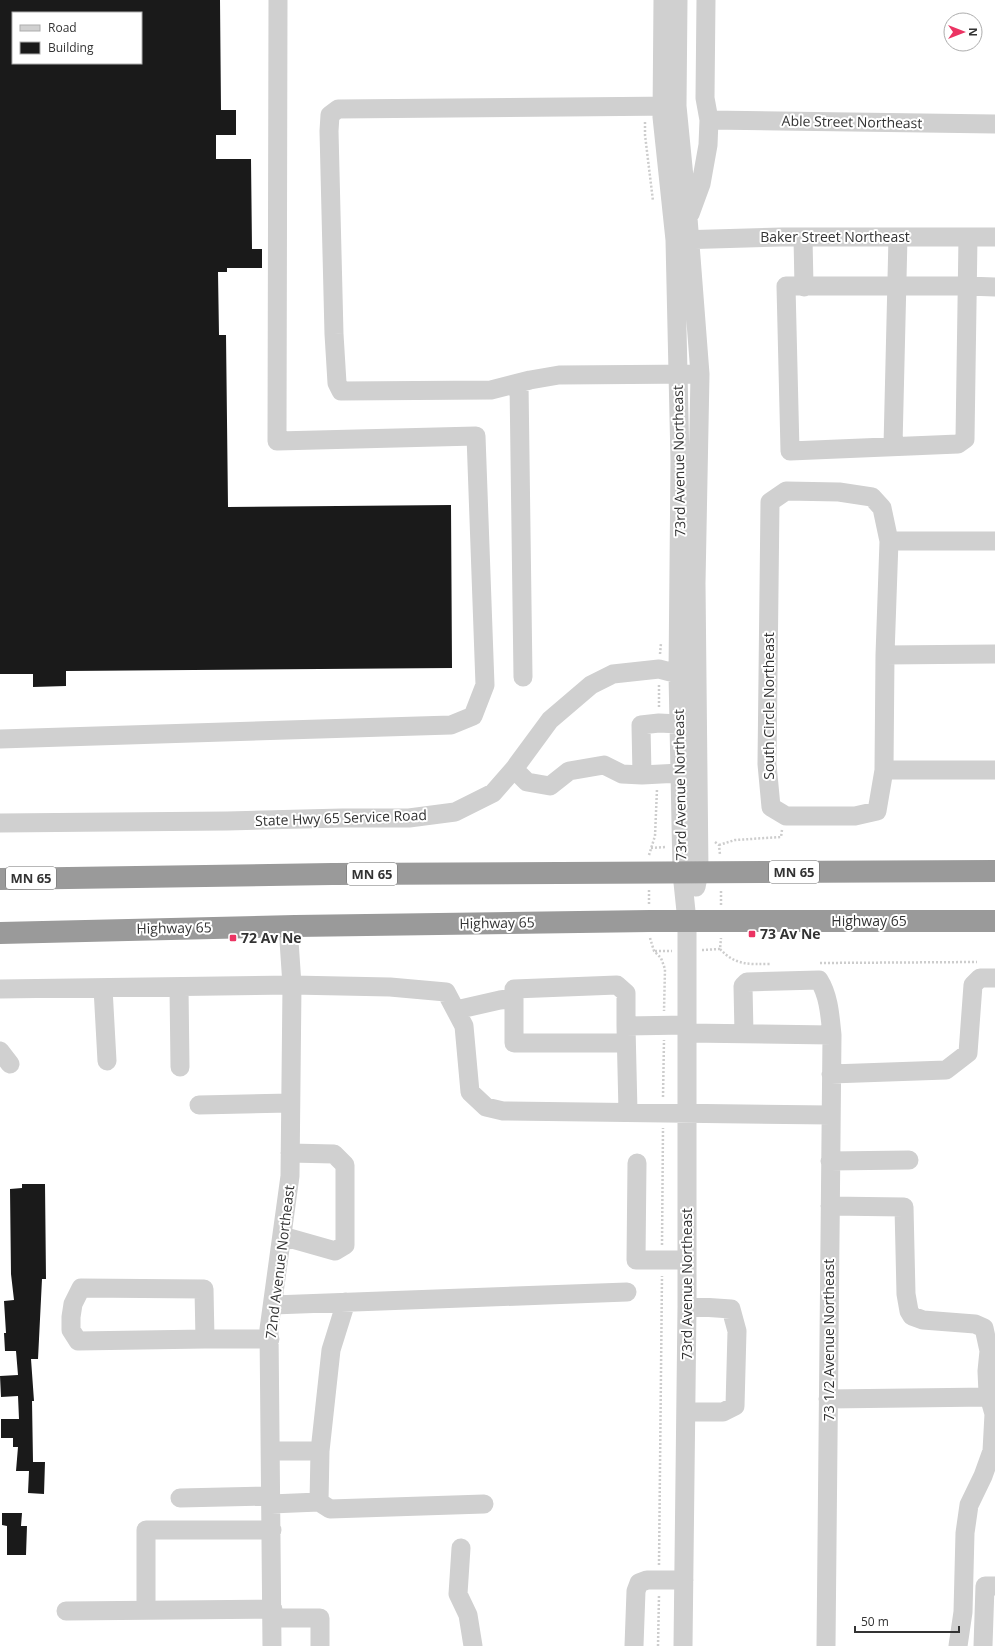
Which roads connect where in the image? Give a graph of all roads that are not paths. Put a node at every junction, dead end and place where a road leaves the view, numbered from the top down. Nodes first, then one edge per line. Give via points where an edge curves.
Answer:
1 (278, 0) edge
2 (663, 0) edge
3 (678, 0) edge
4 (706, 0) edge
5 (661, 106) junction
6 (709, 120) junction
7 (995, 124) edge
8 (688, 218) junction
9 (803, 237) junction
10 (898, 237) junction
11 (968, 237) junction
12 (995, 237) edge
13 (682, 240) junction
14 (896, 286) junction
15 (967, 286) junction
16 (804, 287) junction
17 (995, 287) edge
18 (678, 374) junction
19 (700, 374) junction
20 (519, 382) junction
21 (893, 446) junction
22 (889, 541) junction
23 (995, 541) edge
24 (995, 654) edge
25 (885, 655) junction
26 (688, 673) junction
27 (523, 678) dead end
28 (679, 724) junction
29 (0, 739) edge
30 (514, 769) junction
31 (884, 770) junction
32 (995, 770) edge
33 (680, 773) junction
34 (650, 774) junction
35 (0, 823) edge
36 (995, 871) edge
37 (691, 872) junction
38 (0, 879) edge
39 (995, 921) edge
40 (687, 922) junction
41 (288, 926) junction
42 (0, 932) edge
43 (995, 978) edge
44 (292, 985) junction
45 (179, 987) junction
46 (103, 988) junction
47 (0, 989) edge
48 (514, 998) junction
49 (456, 1010) junction
50 (687, 1029) junction
51 (744, 1034) junction
52 (626, 1035) junction
53 (832, 1035) junction
54 (107, 1061) dead end
55 (180, 1067) dead end
56 (831, 1074) junction
57 (290, 1103) junction
58 (199, 1105) dead end
59 (628, 1112) junction
60 (688, 1113) junction
61 (831, 1115) junction
62 (290, 1153) junction
63 (909, 1160) dead end
64 (830, 1161) junction
65 (637, 1163) dead end
66 (830, 1206) junction
67 (282, 1236) junction
68 (687, 1260) junction
69 (627, 1292) dead end
70 (346, 1302) junction
71 (273, 1305) junction
72 (687, 1306) junction
73 (205, 1339) junction
74 (270, 1339) junction
75 (989, 1397) junction
76 (828, 1399) junction
77 (686, 1412) junction
78 (320, 1450) junction
79 (271, 1451) junction
80 (180, 1498) dead end
81 (272, 1500) junction
82 (319, 1502) junction
83 (484, 1504) dead end
84 (272, 1530) junction
85 (461, 1548) dead end
86 (684, 1580) junction
87 (995, 1586) edge
88 (146, 1610) junction
89 (66, 1611) dead end
90 (273, 1613) junction
91 (272, 1646) edge
92 (320, 1646) edge
93 (473, 1646) edge
94 (634, 1646) edge
95 (683, 1646) edge
96 (826, 1646) edge
97 (958, 1646) edge
98 (983, 1646) edge

1 - 29 street via 276,441 476,436 485,685 473,716 451,725
2 - 5 street, 73rd Avenue Northeast
3 - 5 street, 73rd Avenue Northeast
4 - 6 street, 73rd Avenue Northeast via 704,98
5 - 8 street, 73rd Avenue Northeast
5 - 13 street, 73rd Avenue Northeast
5 - 20 street via 338,109 330,116 334,334 337,382 341,391 490,390
6 - 7 street, Able Street Northeast
6 - 8 street, 73rd Avenue Northeast via 708,145 701,184
8 - 13 street, 73rd Avenue Northeast
9 - 10 street, Baker Street Northeast
9 - 13 street, Baker Street Northeast
9 - 16 street
10 - 11 street, Baker Street Northeast
10 - 14 street
11 - 12 street, Baker Street Northeast
11 - 15 street
13 - 18 street, 73rd Avenue Northeast
13 - 19 street, 73rd Avenue Northeast
14 - 15 street
14 - 16 street
14 - 21 street
15 - 17 street
15 - 21 street via 965,438 958,444
16 - 21 street via 786,286 790,451
18 - 19 street
18 - 20 street via 560,375
18 - 26 street, 73rd Avenue Northeast
19 - 26 street, 73rd Avenue Northeast via 696,583
20 - 27 street
22 - 23 street
22 - 25 street, South Circle Northeast
22 - 31 street, South Circle Northeast via 882,508 872,497 839,492 786,491 770,502 767,764 771,807 786,816 855,816 877,811
24 - 25 street
25 - 31 street, South Circle Northeast
26 - 28 street, 73rd Avenue Northeast
26 - 30 street, State Hwy 65 Service Road via 659,669 613,674 591,685 550,720
26 - 37 street, 73rd Avenue Northeast
28 - 33 street, 73rd Avenue Northeast
28 - 34 street via 641,725
30 - 34 street via 526,782 550,786 569,771 604,765 622,774
30 - 35 street, State Hwy 65 Service Road via 493,793 455,812 409,818
31 - 32 street
33 - 34 street
33 - 37 street, 73rd Avenue Northeast
36 - 37 highway, MN 65
37 - 38 highway, MN 65
37 - 40 street, 73rd Avenue Northeast
39 - 40 highway, Highway 65
40 - 41 highway, Highway 65
40 - 50 street, 73rd Avenue Northeast
41 - 42 highway, Highway 65
41 - 44 street, 72nd Avenue Northeast
43 - 56 street via 980,978 972,985 968,1053 946,1070
44 - 45 street
44 - 49 street via 390,987 446,992
44 - 57 street, 72nd Avenue Northeast
45 - 46 street
45 - 55 street
46 - 47 street
46 - 54 street
48 - 49 street
48 - 52 street via 514,1043
48 - 52 street via 514,989 617,985 626,992
49 - 59 street via 464,1026 470,1092 486,1107 503,1111
50 - 51 street
50 - 52 street via 664,1026
50 - 60 street, 73rd Avenue Northeast
51 - 53 street
51 - 53 street, 73 1/2 Avenue Northeast via 743,986 747,982 819,972 828,1005
52 - 59 street
53 - 56 street, 73 1/2 Avenue Northeast
56 - 61 street, 73 1/2 Avenue Northeast
57 - 58 street
57 - 62 street, 72nd Avenue Northeast
59 - 60 street
60 - 61 street
60 - 68 street, 73rd Avenue Northeast
61 - 64 street, 73 1/2 Avenue Northeast
62 - 67 street, 72nd Avenue Northeast via 290,1176
62 - 67 street via 334,1154 345,1165 345,1245 335,1251
63 - 64 street
64 - 66 street, 73 1/2 Avenue Northeast
65 - 68 street via 636,1260
66 - 75 street via 904,1207 906,1294 909,1311 912,1316 923,1320 975,1324 984,1328 989,1351
66 - 76 street, 73 1/2 Avenue Northeast
67 - 71 street, 72nd Avenue Northeast
68 - 72 street, 73rd Avenue Northeast
69 - 70 street
70 - 71 street
70 - 78 street via 331,1350
71 - 74 street, 72nd Avenue Northeast
72 - 77 street, 73rd Avenue Northeast
72 - 77 street via 731,1309 737,1331 735,1406 723,1412
73 - 73 street via 204,1289 80,1288 73,1304 71,1330 78,1341
73 - 74 street
74 - 79 street, 72nd Avenue Northeast
75 - 76 street
75 - 97 street via 994,1414 992,1451 969,1505 965,1534 963,1612
76 - 96 street, 73 1/2 Avenue Northeast
77 - 86 street, 73rd Avenue Northeast
78 - 79 street
78 - 82 street
79 - 81 street, 72nd Avenue Northeast
80 - 81 street
81 - 82 street
81 - 84 street, 72nd Avenue Northeast
82 - 83 street via 330,1510
84 - 88 street via 146,1530
84 - 90 street, 72nd Avenue Northeast
85 - 93 street via 458,1594 468,1615
86 - 94 street via 647,1580 639,1583 636,1591
86 - 95 street, 73rd Avenue Northeast
87 - 98 street via 985,1586
88 - 89 street
88 - 90 street
90 - 91 street, 72nd Avenue Northeast
90 - 92 street via 320,1618

